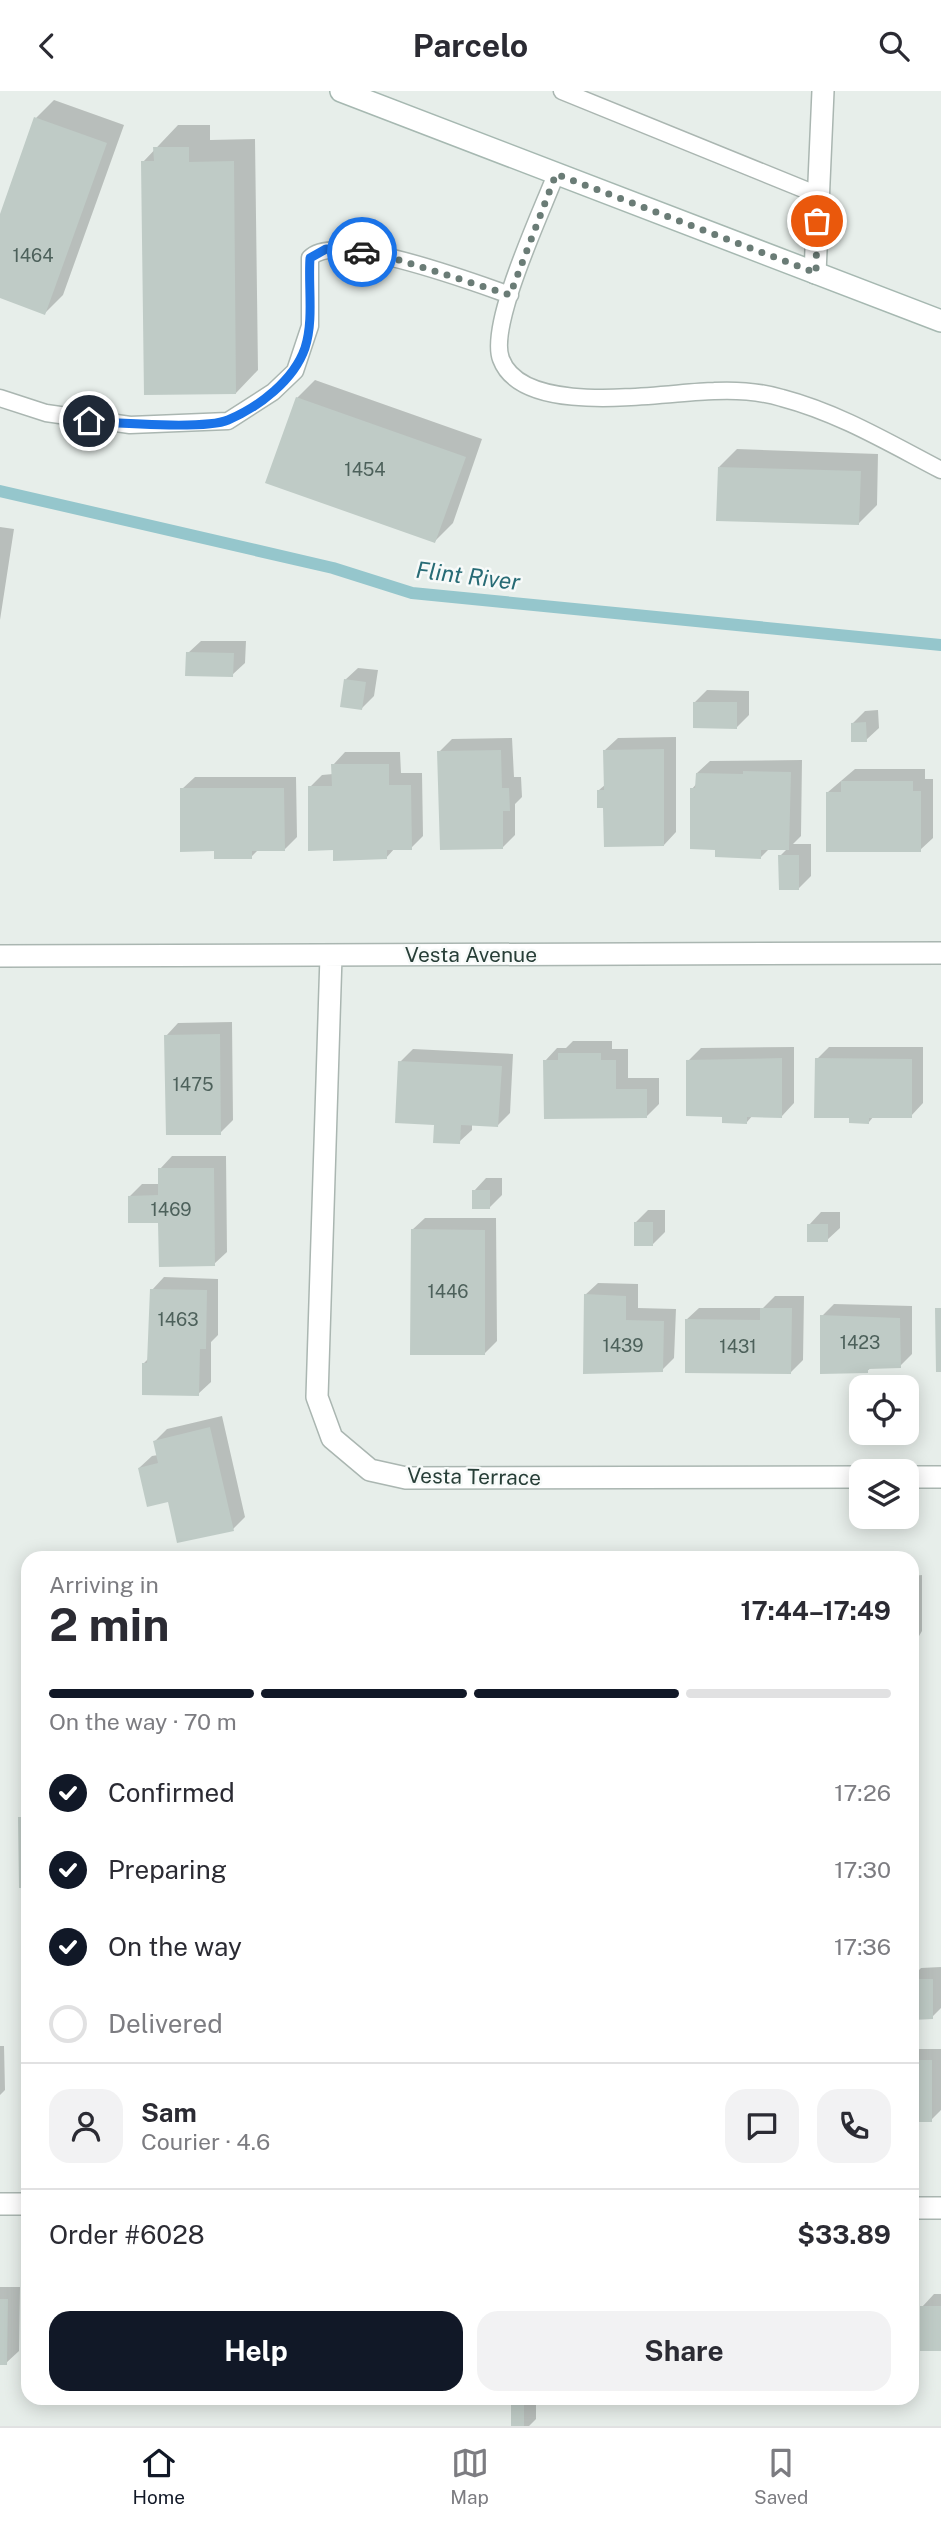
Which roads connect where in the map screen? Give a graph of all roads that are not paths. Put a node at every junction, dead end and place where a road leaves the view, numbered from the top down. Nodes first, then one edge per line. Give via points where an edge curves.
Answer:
1 (341, 91) edge
2 (562, 91) edge
3 (823, 91) edge
4 (556, 174) junction
5 (818, 195) junction
6 (816, 273) junction
7 (510, 295) junction
8 (941, 321) edge
9 (0, 398) edge
10 (941, 470) edge
11 (941, 953) edge
12 (331, 956) junction
13 (0, 957) edge
14 (849, 1477) edge
15 (919, 1477) edge
16 (941, 1477) edge
17 (0, 2204) edge
18 (21, 2204) edge
19 (919, 2208) edge
20 (941, 2208) edge

1 - 4 street
2 - 5 lane
3 - 5 street
4 - 6 street
4 - 7 lane
5 - 6 street
6 - 8 street
7 - 9 lane via 393,258 326,249 310,258 310,326 295,371 273,392 228,421 130,425 46,413
7 - 10 lane via 500,322 501,359 523,387 587,400 717,390 780,397 844,419
11 - 12 street, Vesta Avenue
12 - 13 street, Vesta Avenue
12 - 14 street, Vesta Terrace via 317,1397 332,1438 370,1470 406,1478
15 - 16 street
17 - 18 street
19 - 20 street

